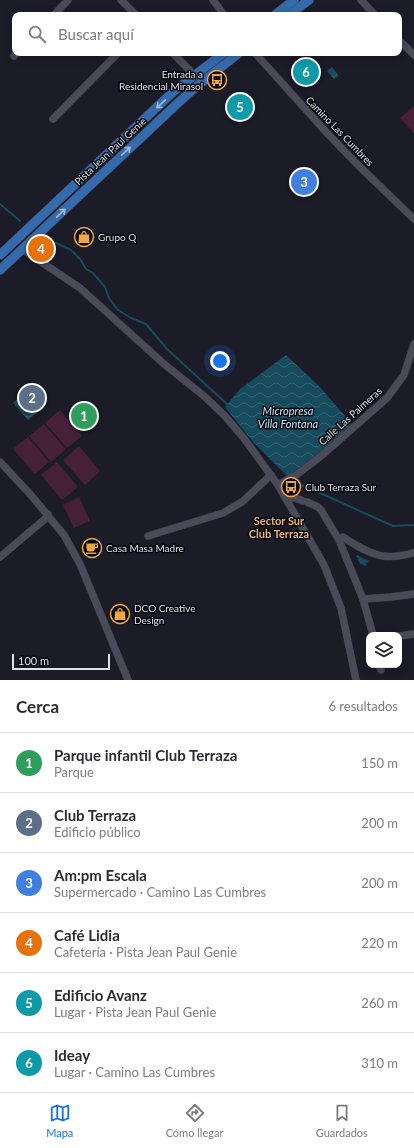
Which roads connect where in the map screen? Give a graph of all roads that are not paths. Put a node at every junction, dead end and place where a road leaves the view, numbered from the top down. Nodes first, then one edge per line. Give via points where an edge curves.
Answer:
1 (68, 0) edge
2 (121, 0) edge
3 (213, 0) edge
4 (294, 0) edge
5 (309, 0) edge
6 (361, 0) edge
7 (57, 12) edge
8 (133, 12) edge
9 (222, 12) edge
10 (279, 12) edge
11 (284, 12) edge
12 (293, 12) edge
13 (372, 12) edge
14 (402, 43) edge
15 (414, 54) edge
16 (115, 56) edge
17 (176, 56) edge
18 (220, 56) edge
19 (230, 56) edge
20 (235, 56) edge
21 (258, 56) edge
22 (194, 75) junction
23 (197, 86) junction
24 (53, 119) dead end
25 (58, 201) junction
26 (414, 220) edge
27 (22, 249) junction
28 (0, 255) edge
29 (0, 270) edge
30 (414, 344) edge
31 (0, 462) edge
32 (271, 475) junction
33 (278, 485) junction
34 (288, 501) junction
35 (48, 514) junction
36 (148, 536) dead end
37 (339, 540) junction
38 (414, 553) edge
39 (0, 557) edge
40 (414, 594) edge
41 (363, 599) junction
42 (372, 632) edge
43 (414, 634) edge
44 (402, 636) edge
45 (128, 680) edge
46 (356, 680) edge

1 - 7 street
2 - 8 street
3 - 9 street
4 - 10 main road
4 - 11 main road
5 - 12 main road
6 - 13 street
14 - 15 street
16 - 24 street
17 - 22 street
18 - 22 main road, Pista Jean Paul Genie
19 - 23 main road via 207,74
20 - 23 main road, Pista Jean Paul Genie
21 - 26 street, Camino Las Cumbres via 326,133
22 -> 25 main road, Pista Jean Paul Genie
27 -> 23 main road, Pista Jean Paul Genie
25 - 27 main road via 46,218 23,240 20,245
25 - 28 main road, Pista Jean Paul Genie
27 - 28 main road via 14,249
27 - 29 main road, Pista Jean Paul Genie
27 - 32 street via 80,288 164,364 204,396 243,437
30 - 33 street, Calle Las Palmeras via 404,375 387,398 321,456
31 - 35 street
32 - 33 street
32 - 36 street via 242,502 223,513
33 - 34 street
34 - 37 street via 293,497 318,507
34 - 46 street via 324,565 342,608
35 - 39 street
35 - 45 street via 64,535 80,564
37 - 38 street via 343,537 383,556
37 - 41 street
40 - 41 street
41 - 42 street
43 - 44 street

